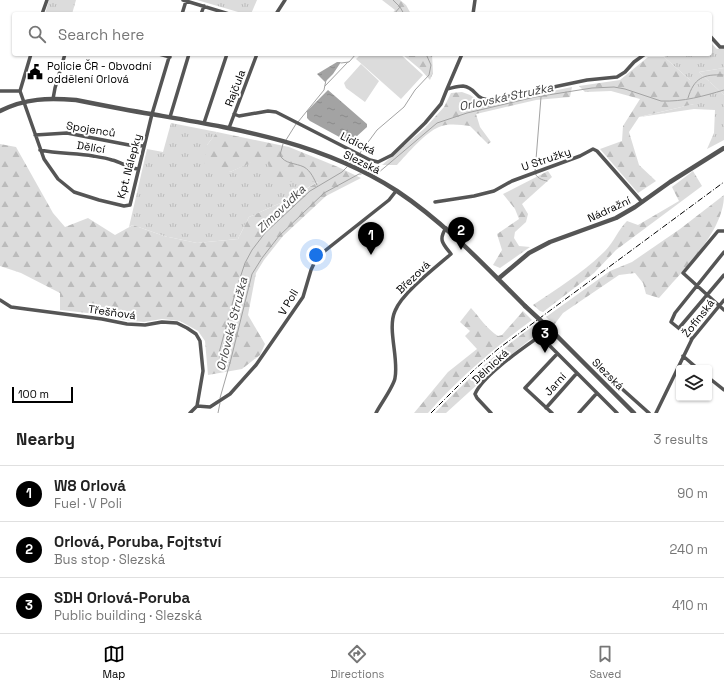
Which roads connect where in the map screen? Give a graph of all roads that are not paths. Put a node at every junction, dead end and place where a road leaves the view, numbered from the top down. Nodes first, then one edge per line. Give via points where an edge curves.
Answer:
1 (47, 0) edge
2 (285, 0) edge
3 (475, 0) edge
4 (184, 1) edge
5 (204, 6) junction
6 (43, 12) edge
7 (182, 12) edge
8 (202, 12) edge
9 (223, 12) edge
10 (277, 12) edge
11 (473, 12) edge
12 (712, 38) edge
13 (724, 47) edge
14 (30, 56) edge
15 (64, 56) edge
16 (170, 56) edge
17 (188, 56) edge
18 (226, 56) edge
19 (256, 56) edge
20 (461, 56) edge
21 (642, 56) edge
22 (447, 89) junction
23 (0, 90) edge
24 (20, 91) junction
25 (53, 99) junction
26 (24, 102) junction
27 (0, 111) edge
28 (152, 114) junction
29 (234, 114) junction
30 (170, 117) junction
31 (204, 123) junction
32 (229, 128) junction
33 (35, 135) junction
34 (144, 146) junction
35 (724, 148) edge
36 (40, 150) junction
37 (138, 168) junction
38 (396, 191) junction
39 (435, 202) dead end
40 (642, 202) junction
41 (446, 228) junction
42 (724, 231) edge
43 (724, 252) edge
44 (724, 275) edge
45 (498, 279) junction
46 (698, 286) junction
47 (707, 294) junction
48 (0, 300) edge
49 (724, 300) edge
50 (719, 305) junction
51 (724, 310) edge
52 (679, 328) junction
53 (540, 336) joint
54 (692, 339) junction
55 (557, 354) junction
56 (683, 356) junction
57 (694, 365) edge
58 (601, 370) dead end
59 (577, 373) junction
60 (712, 380) edge
61 (724, 390) edge
62 (597, 393) junction
63 (197, 406) junction
64 (546, 408) junction
65 (581, 412) edge
66 (190, 413) edge
67 (376, 413) edge
68 (491, 413) edge
69 (552, 413) edge
70 (617, 413) edge
71 (634, 413) edge
72 (649, 413) edge
73 (656, 413) edge

1 - 6 street
2 - 10 street
3 - 11 street
4 - 5 street
4 - 7 street
5 - 8 street
5 - 9 street
12 - 13 street via 720,47
14 - 24 street
15 - 25 street
16 - 28 street, Kpt. Nálepky
17 - 30 street
18 - 31 street
19 - 29 street, Rajčula
20 - 22 street, Lidická
21 - 22 street via 617,77 587,80 496,99 482,99 471,89 462,86
22 - 29 street, Lidická via 441,104 425,123 392,155 378,162 276,112 268,110 239,116
23 - 24 street
24 - 26 street, Kpt. Nálepky
25 - 26 street, Slezská
25 - 28 street, Slezská via 76,100
26 - 27 street, Slezská
26 - 33 street, Kpt. Nálepky
28 - 30 street, Slezská
28 - 34 street, Kpt. Nálepky
29 - 32 street, Rajčula
30 - 31 street, Slezská
31 - 32 street, Slezská
32 - 38 street, Slezská via 308,148 359,170
33 - 34 street, Spojenců via 67,133
33 - 36 street, Kpt. Nálepky
34 - 37 street, Kpt. Nálepky
35 - 40 street, Nádražní
36 - 37 street, Dělící via 100,157
36 - 37 street, Kpt. Nálepky via 58,179 74,192 124,206 130,205
38 - 41 street, Slezská
38 - 63 street, V Poli via 389,200 317,257 303,297 256,365 230,394 210,407
39 - 40 street, U Stružky via 494,191 512,180 593,149
40 - 45 street, Nádražní via 616,218 542,246
41 - 45 street, Slezská
41 - 67 street, Březová via 442,240 451,254 404,298 395,311 392,322 395,379
42 - 46 street via 718,231 683,273
43 - 46 street
44 - 47 street
45 - 71 street, Slezská, bridge
46 - 47 street
46 - 52 street via 675,313 671,322
47 - 50 street
47 - 52 street
48 - 63 street, Třešňová via 11,307 26,310 127,324 177,323 187,328 196,334 200,341 203,371
49 - 50 street, Žofinská
50 - 51 street
50 - 54 street, Žofinská
52 - 54 street
53 - 55 street, Slezská
53 - 68 street, Dělnická via 494,372 476,390 477,398
54 - 56 street, Žofinská
55 - 59 street, Slezská
55 - 64 street, Jarní via 525,388
56 - 57 street
56 - 73 street, Žofinská
58 - 72 street, Slezská
59 - 62 street, Slezská
59 - 64 street, Jarní
60 - 61 street
62 - 65 street
62 - 70 street, Slezská
63 - 66 street
64 - 69 street, Jarní

